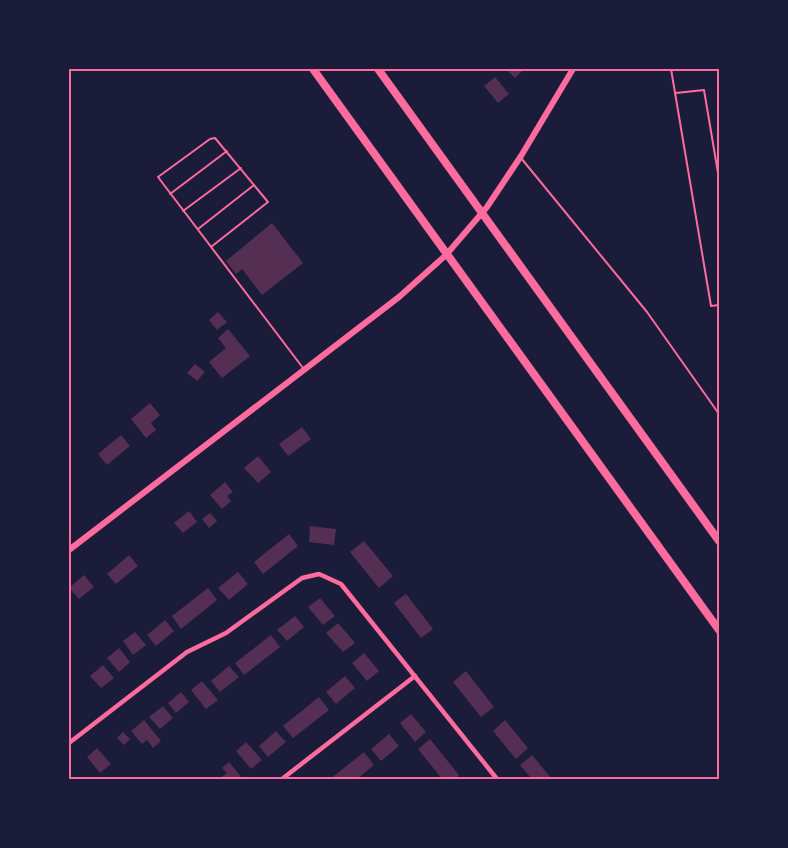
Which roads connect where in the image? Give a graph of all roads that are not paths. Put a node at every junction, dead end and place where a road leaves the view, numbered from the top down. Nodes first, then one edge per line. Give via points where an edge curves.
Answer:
1 (313, 69) edge
2 (378, 69) edge
3 (573, 69) edge
4 (671, 69) edge
5 (676, 93) junction
6 (227, 151) junction
7 (520, 158) junction
8 (241, 168) junction
9 (719, 179) edge
10 (254, 185) junction
11 (170, 194) junction
12 (183, 210) junction
13 (198, 228) junction
14 (212, 247) junction
15 (719, 305) edge
16 (304, 370) junction
17 (719, 414) edge
18 (719, 541) edge
19 (69, 550) edge
20 (719, 630) edge
21 (415, 676) junction
22 (69, 743) edge
23 (282, 779) edge
24 (496, 779) edge

1 - 20 highway
2 - 18 highway
3 - 7 street
4 - 5 lane
5 - 9 lane via 704,90
5 - 15 lane via 711,306
6 - 8 lane
6 - 11 lane
6 - 11 lane via 215,138 210,139 158,177
7 - 16 street via 467,232 423,276
7 - 17 lane via 647,312
8 - 10 lane
8 - 12 lane
10 - 13 lane
10 - 14 lane via 268,202
11 - 12 lane
12 - 13 lane
13 - 14 lane
14 - 16 lane
16 - 19 street
21 - 22 street via 341,584 319,574 302,578 226,633 187,652
21 - 23 street
21 - 24 street

